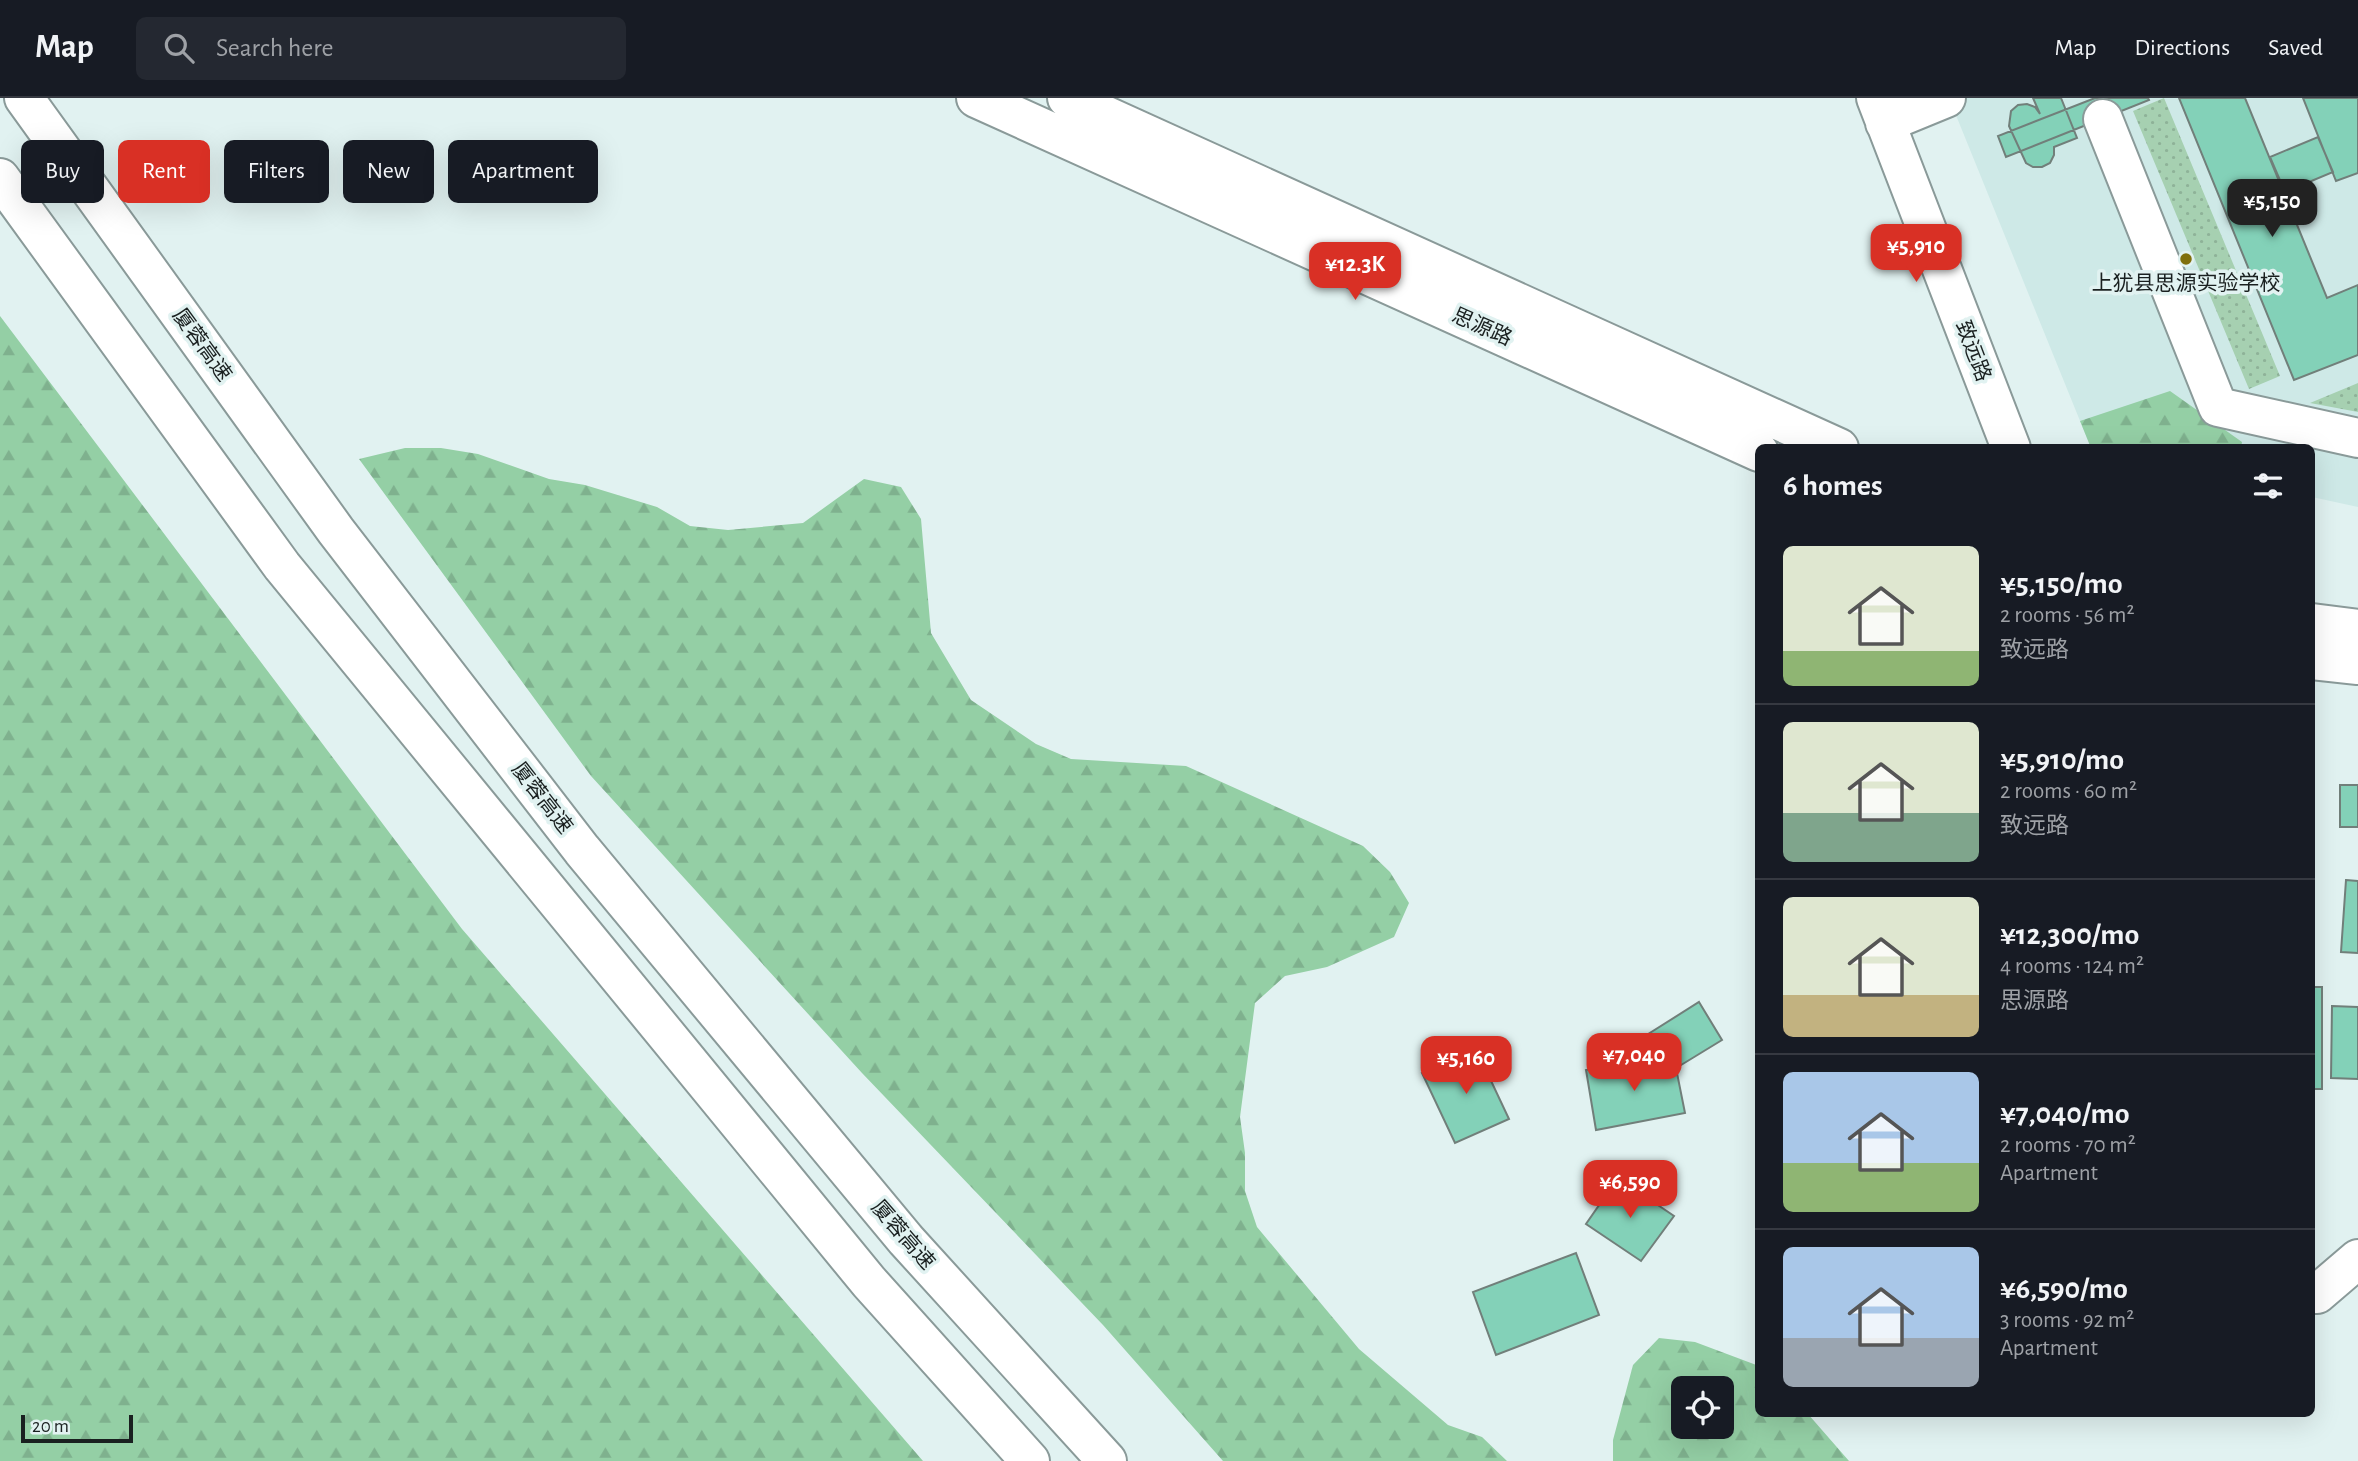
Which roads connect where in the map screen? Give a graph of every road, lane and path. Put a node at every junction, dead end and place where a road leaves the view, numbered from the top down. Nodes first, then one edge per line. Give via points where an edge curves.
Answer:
1 (24, 98) edge
2 (976, 98) edge
3 (1067, 98) edge
4 (1946, 98) edge
5 (2097, 105) edge
6 (1881, 110) edge
7 (0, 178) edge
8 (2358, 438) edge
9 (1830, 444) edge
10 (2009, 444) edge
11 (1755, 450) edge
12 (2315, 623) edge
13 (2358, 629) edge
14 (2315, 660) edge
15 (2358, 665) edge
16 (2358, 1259) edge
17 (2316, 1294) dead end
18 (1030, 1461) edge
19 (1107, 1461) edge

1 - 19 main road, 厦蓉高速 via 336,530 591,860 906,1240
2 - 11 main road, 思源路
3 - 9 main road, 思源路
4 - 6 main road
5 - 8 main road via 2218,407
6 - 10 main road, 致远路
7 - 18 main road via 282,566 869,1282
12 - 13 main road
14 - 15 main road
16 - 17 main road

